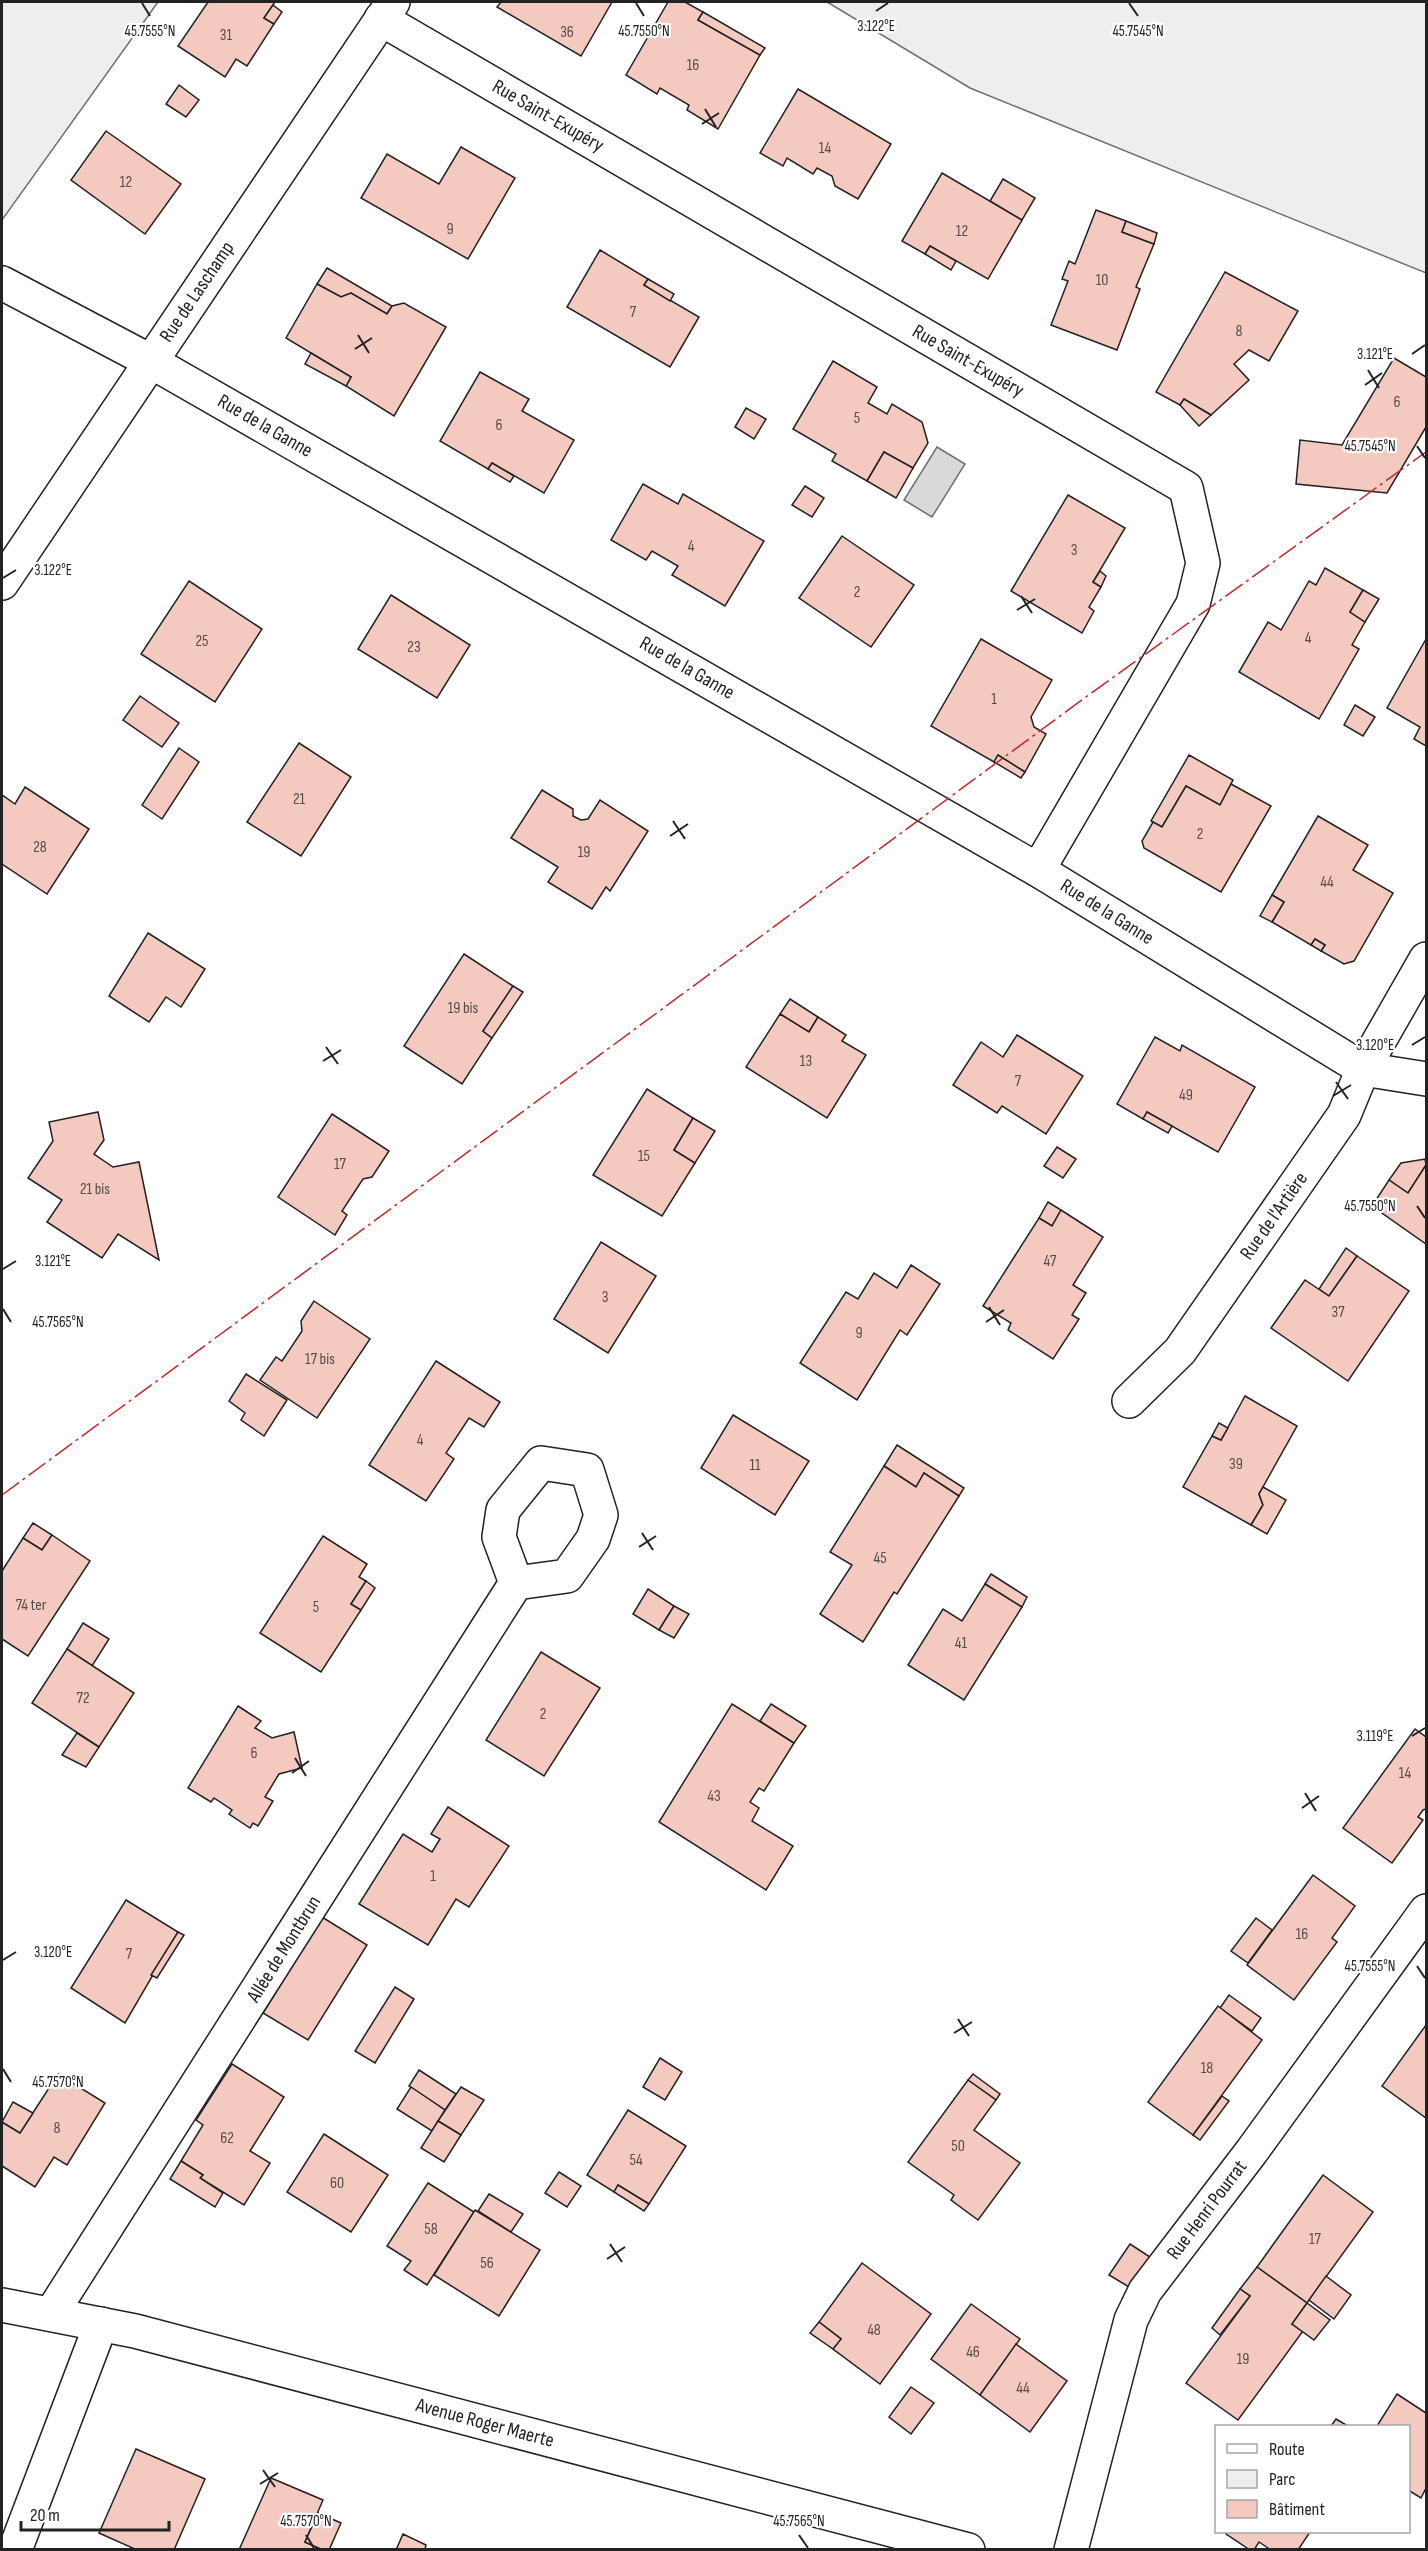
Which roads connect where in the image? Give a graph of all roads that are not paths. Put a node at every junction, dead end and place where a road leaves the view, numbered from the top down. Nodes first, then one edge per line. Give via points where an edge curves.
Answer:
1 (387, 10) edge
2 (2, 282) edge
3 (150, 361) junction
4 (2, 583) edge
5 (1038, 870) junction
6 (1426, 959) edge
7 (1363, 1069) junction
8 (1426, 1079) edge
9 (1129, 1401) dead end
10 (516, 1583) dead end
11 (1426, 1911) edge
12 (2, 2305) edge
13 (51, 2314) junction
14 (101, 2324) junction
15 (15, 2550) edge
16 (968, 2550) edge
17 (1071, 2550) edge

1 - 3 street, Rue de Laschamp
1 - 5 street, Rue Saint-Exupéry via 1186,488 1203,564 1193,604
2 - 3 street, Rue de la Ganne
3 - 4 street, Rue de Laschamp
3 - 5 street, Rue de la Ganne
5 - 7 street, Rue de la Ganne
6 - 7 street, Rue de l'Artière
7 - 8 street
7 - 9 street, Rue de l'Artière via 1344,1115 1246,1258 1180,1351
10 - 13 street, Allée de Montbrun
11 - 17 street, Rue Henri Pourrat via 1145,2291 1131,2320
12 - 13 street, Avenue Roger Maerte
13 - 14 street, Avenue Roger Maerte
14 - 15 street
14 - 16 street, Avenue Roger Maerte

